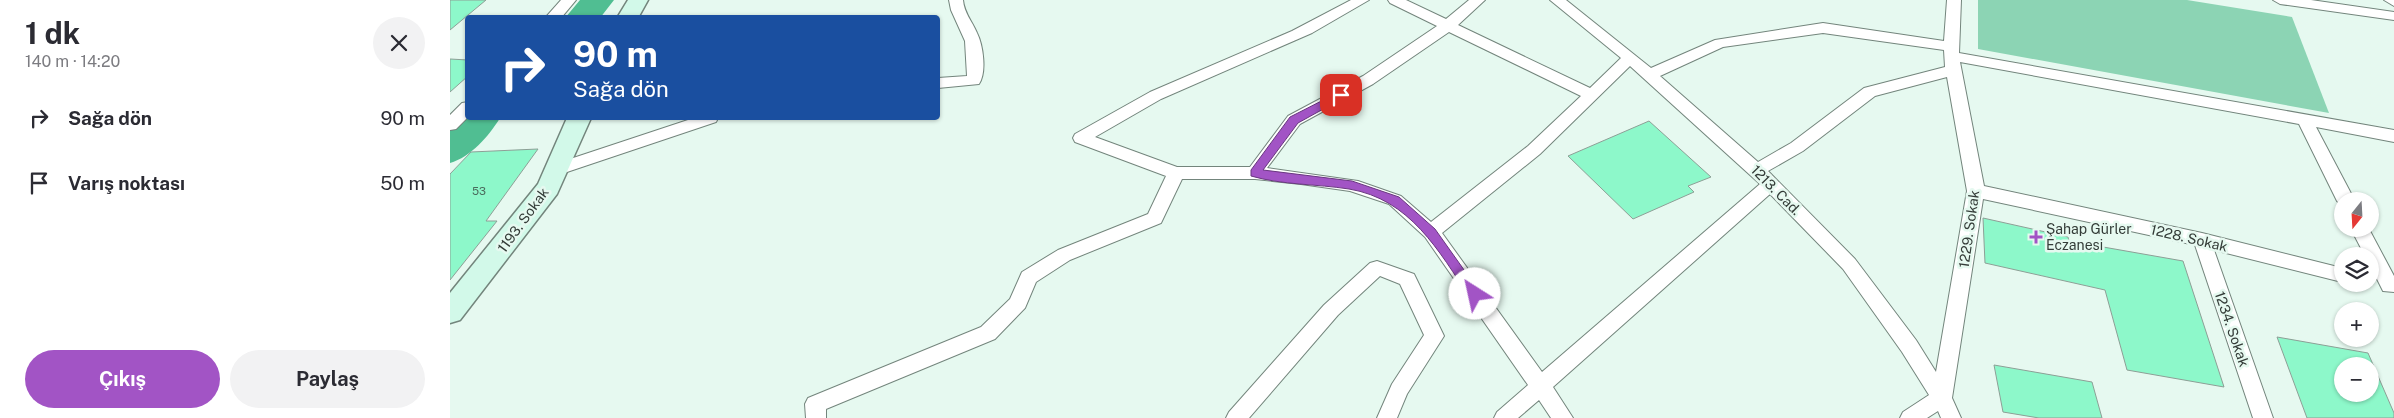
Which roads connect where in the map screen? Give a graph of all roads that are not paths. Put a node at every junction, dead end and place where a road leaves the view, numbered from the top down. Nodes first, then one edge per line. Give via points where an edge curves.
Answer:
1 (569, 0) edge
2 (638, 0) edge
3 (956, 0) edge
4 (1362, 0) edge
5 (1396, 0) edge
6 (1478, 0) edge
7 (1954, 0) edge
8 (2280, 0) edge
9 (1569, 3) edge
10 (555, 15) edge
11 (629, 15) edge
12 (2394, 16) edge
13 (1447, 26) junction
14 (1630, 58) junction
15 (1952, 58) junction
16 (1650, 75) junction
17 (940, 83) edge
18 (1592, 94) junction
19 (465, 109) edge
20 (2304, 119) junction
21 (579, 120) edge
22 (704, 120) edge
23 (450, 125) edge
24 (2394, 136) edge
25 (555, 170) junction
26 (1757, 170) junction
27 (1176, 173) junction
28 (1254, 173) junction
29 (1771, 184) junction
30 (1976, 191) junction
31 (2341, 192) edge
32 (1431, 232) junction
33 (2365, 238) edge
34 (2202, 240) junction
35 (2334, 272) edge
36 (2379, 283) edge
37 (2392, 286) edge
38 (450, 312) edge
39 (1540, 388) junction
40 (1942, 398) junction
41 (816, 418) edge
42 (1236, 418) edge
43 (1387, 418) edge
44 (1504, 418) edge
45 (1562, 418) edge
46 (1910, 418) edge
47 (1951, 418) edge
48 (2263, 418) edge

1 - 10 street
2 - 11 street
3 - 17 street via 962,22 971,36 974,80
4 - 27 street via 1289,38 1198,75 1114,115 1081,138
5 - 13 street
6 - 13 street
7 - 15 street, 1229. Sokak
8 - 12 street
9 - 14 street, 1213. Cad.
13 - 18 street
13 - 28 street via 1368,80 1294,120
14 - 16 street, 1213. Cad.
14 - 18 street
15 - 16 street via 1823,28 1720,43
15 - 20 street
15 - 26 street via 1870,92 1797,147
15 - 30 street, 1229. Sokak
16 - 26 street, 1213. Cad.
18 - 32 street via 1534,150
19 - 23 street
20 - 24 street
20 - 31 street
21 - 25 street, 1193. Sokak
22 - 25 street
25 - 38 street, 1193. Sokak via 548,188 528,216
26 - 29 street, 1213. Cad.
27 - 28 street
27 - 41 street via 1154,218 1064,255 1029,277 1018,303 988,333 815,404
28 - 32 street via 1352,185 1395,200
29 - 39 street
29 - 40 street, 1213. Cad. via 1849,264 1909,346
30 - 34 street, 1228. Sokak
30 - 40 street, 1229. Sokak
32 - 39 street
33 - 37 street
34 - 35 street, 1228. Sokak
34 - 48 street, 1234. Sokak
36 - 37 street
39 - 44 street
39 - 45 street
40 - 46 street
40 - 47 street, 1213. Cad.
42 - 43 street via 1331,310 1377,268 1407,279 1434,336 1399,390

